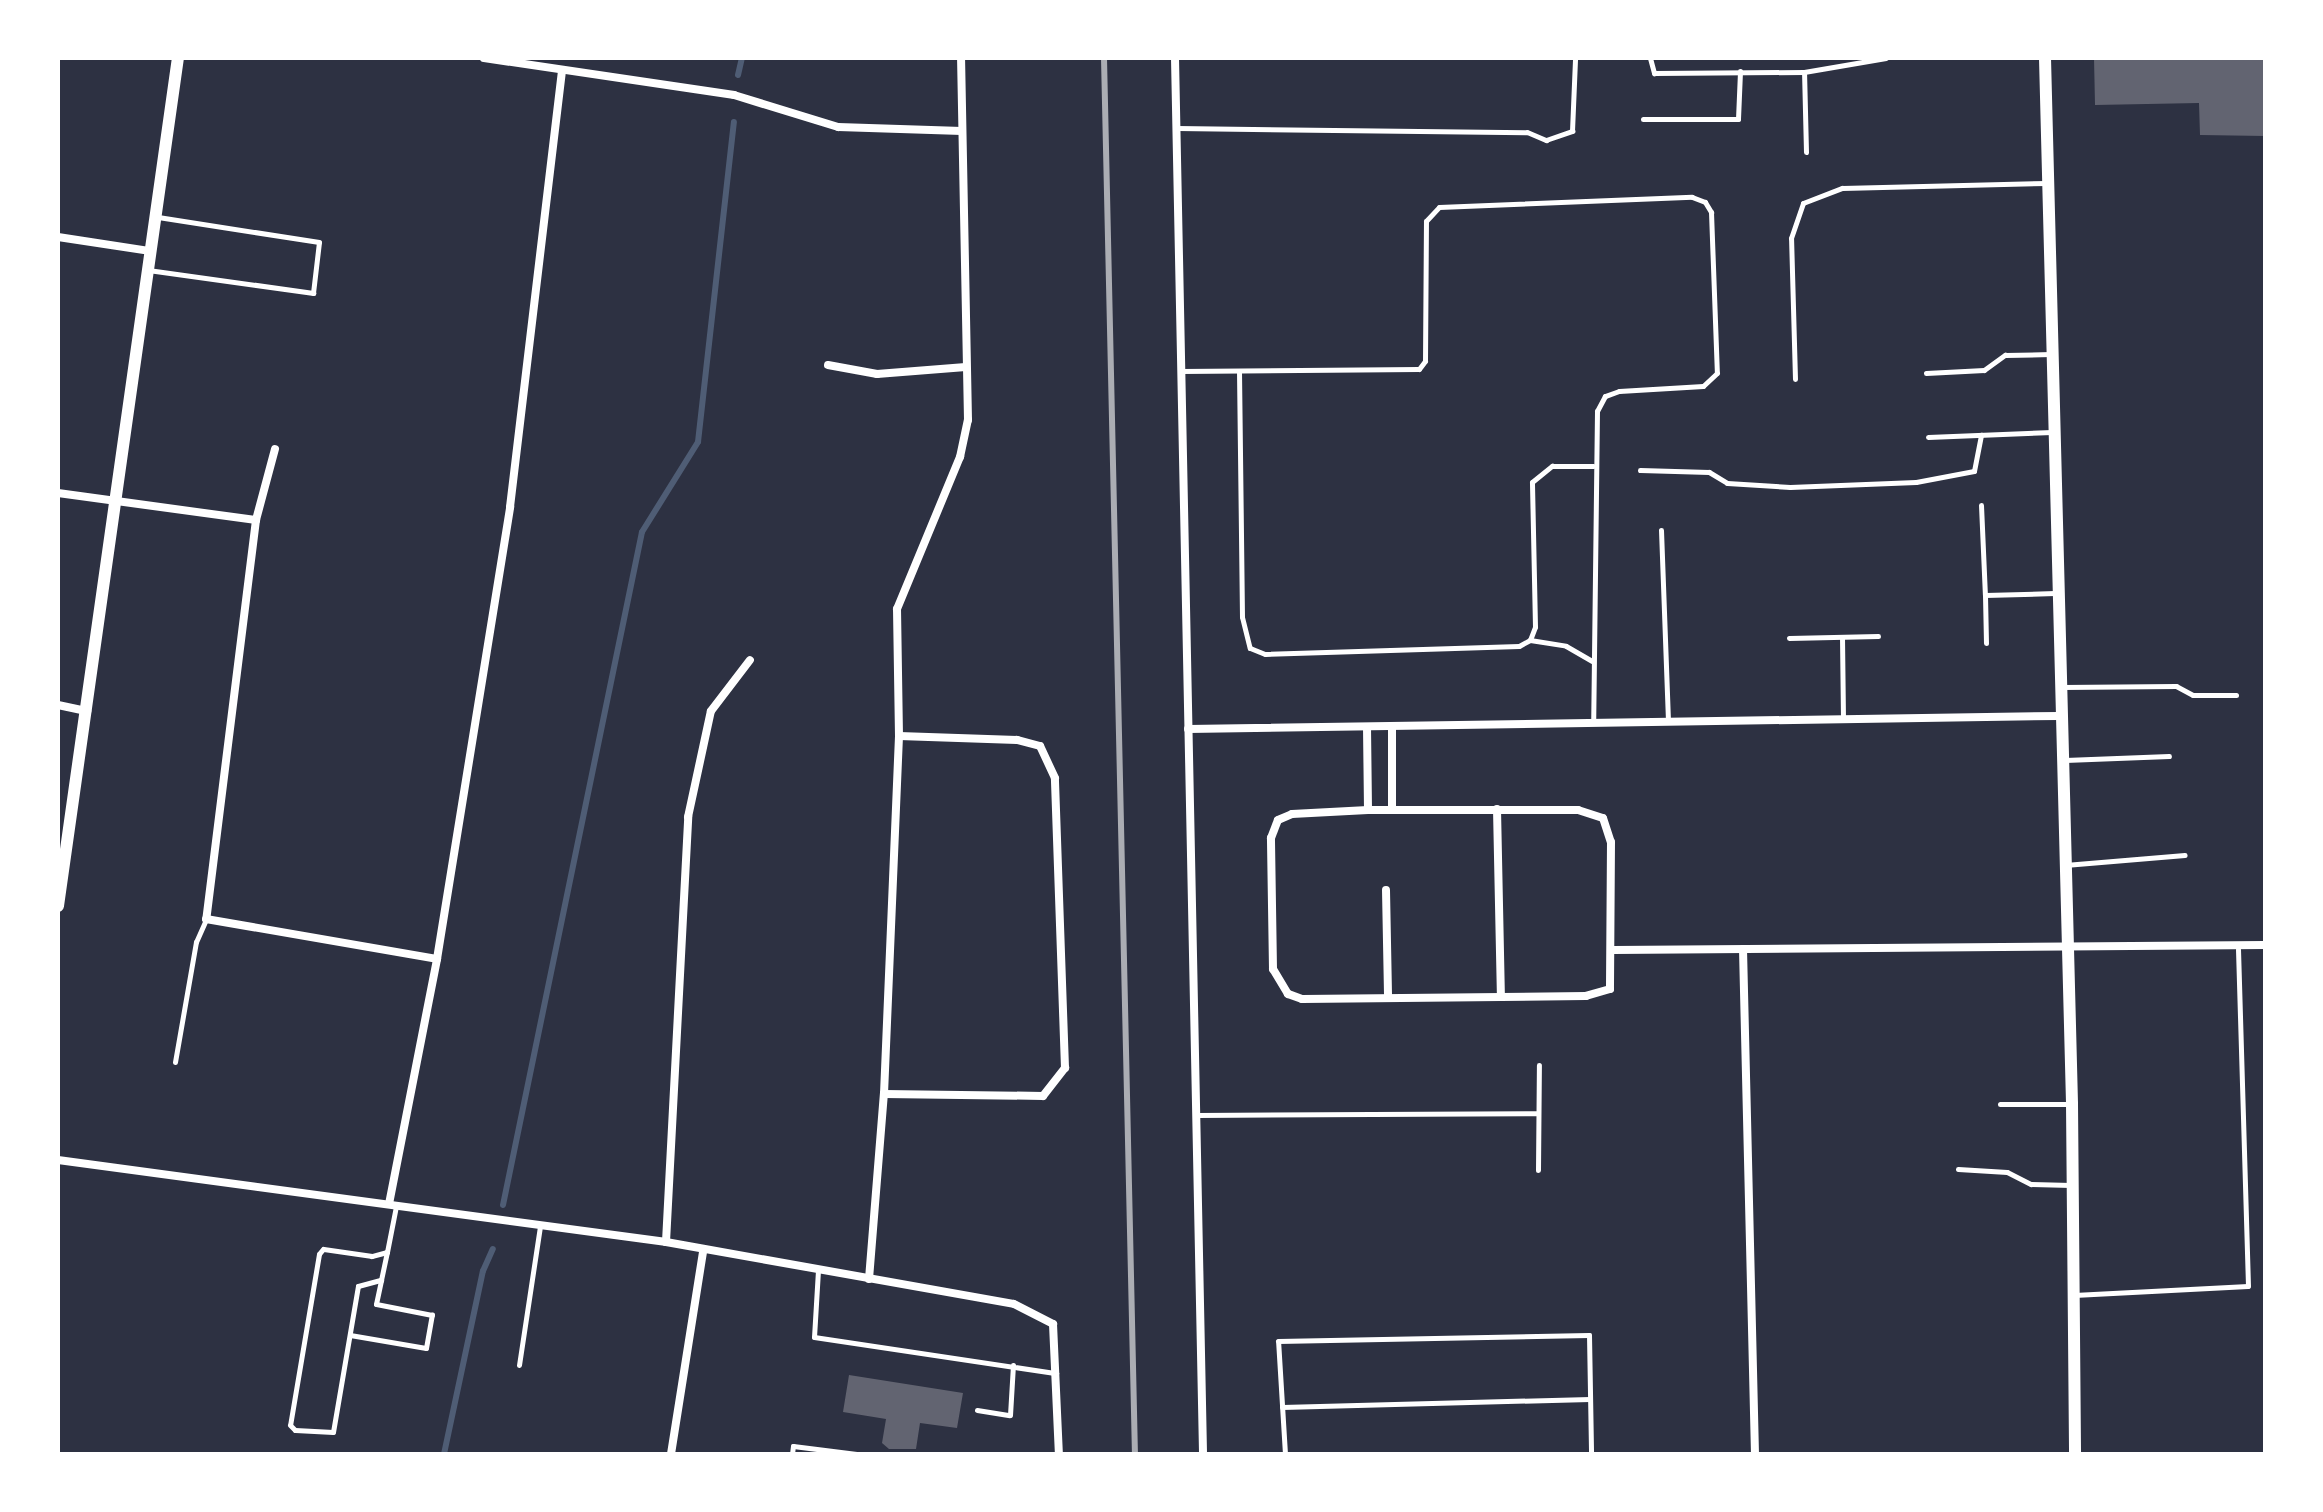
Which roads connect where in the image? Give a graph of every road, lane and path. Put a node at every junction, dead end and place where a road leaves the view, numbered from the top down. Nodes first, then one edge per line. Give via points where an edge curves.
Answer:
1 (178, 58) edge
2 (484, 58) edge
3 (961, 58) edge
4 (1175, 58) edge
5 (1575, 58) edge
6 (1650, 58) edge
7 (1886, 58) edge
8 (2045, 58) edge
9 (562, 71) junction
10 (1740, 71) junction
11 (1804, 72) junction
12 (1643, 119) dead end
13 (1177, 128) junction
14 (962, 131) junction
15 (1806, 152) dead end
16 (2048, 183) junction
17 (154, 217) junction
18 (58, 237) edge
19 (149, 251) junction
20 (147, 270) junction
21 (2052, 354) junction
22 (828, 365) dead end
23 (966, 367) junction
24 (1181, 371) junction
25 (1239, 371) junction
26 (1926, 373) dead end
27 (1795, 379) dead end
28 (2052, 432) junction
29 (1981, 435) junction
30 (1928, 437) dead end
31 (275, 449) dead end
32 (1593, 466) junction
33 (1640, 470) dead end
34 (58, 493) edge
35 (113, 501) junction
36 (1981, 505) dead end
37 (256, 520) junction
38 (1661, 530) dead end
39 (2055, 593) junction
40 (1985, 595) junction
41 (1878, 636) dead end
42 (1842, 637) junction
43 (1789, 638) dead end
44 (1530, 640) junction
45 (1986, 643) dead end
46 (750, 660) dead end
47 (1592, 661) junction
48 (2057, 687) junction
49 (2236, 695) dead end
50 (58, 705) edge
51 (87, 711) junction
52 (2059, 716) junction
53 (1843, 719) junction
54 (1668, 722) junction
55 (1593, 723) junction
56 (1392, 726) junction
57 (1367, 727) junction
58 (1188, 729) junction
59 (899, 736) junction
60 (2169, 756) dead end
61 (2060, 760) junction
62 (1497, 809) junction
63 (1368, 810) junction
64 (1392, 810) junction
65 (2185, 855) dead end
66 (2064, 865) junction
67 (1386, 890) dead end
68 (58, 906) edge
69 (206, 919) junction
70 (2265, 945) edge
71 (1743, 949) junction
72 (2238, 949) junction
73 (1613, 950) junction
74 (2068, 950) junction
75 (437, 959) junction
76 (1388, 996) junction
77 (1501, 996) junction
78 (175, 1062) dead end
79 (1539, 1065) dead end
80 (884, 1094) junction
81 (2000, 1104) dead end
82 (2072, 1104) junction
83 (1538, 1113) junction
84 (1196, 1115) junction
85 (58, 1160) edge
86 (1958, 1169) dead end
87 (1538, 1170) dead end
88 (2072, 1185) junction
89 (392, 1205) junction
90 (541, 1225) junction
91 (666, 1242) junction
92 (703, 1251) junction
93 (387, 1252) junction
94 (818, 1270) junction
95 (869, 1279) junction
96 (381, 1280) junction
97 (2073, 1295) junction
98 (350, 1335) junction
99 (519, 1365) dead end
100 (1013, 1365) junction
101 (1057, 1373) junction
102 (1590, 1399) junction
103 (1282, 1407) junction
104 (977, 1410) dead end
105 (671, 1454) edge
106 (792, 1454) edge
107 (857, 1454) edge
108 (1059, 1454) edge
109 (1203, 1454) edge
110 (1285, 1454) edge
111 (1591, 1454) edge
112 (1755, 1454) edge
113 (2075, 1454) edge

1 - 17 street
2 - 9 street
3 - 14 street
4 - 13 street
5 - 13 lane via 1572,131 1546,140 1527,132
6 - 10 lane via 1654,73
7 - 11 lane
8 - 16 street
9 - 14 street via 734,95 838,127
9 - 75 street via 510,507
10 - 11 lane
10 - 12 lane via 1738,119
11 - 15 lane
13 - 24 street
14 - 23 street
16 - 21 street
16 - 27 lane via 1842,188 1803,203 1791,238
17 - 19 street
17 - 20 lane via 319,242 313,293
18 - 19 street
19 - 20 street
20 - 35 street
21 - 26 lane via 2005,355 1984,370
21 - 28 street
22 - 23 street via 877,374
23 - 59 street via 968,420 960,457 897,609
24 - 25 lane
24 - 58 street
25 - 32 lane via 1419,369 1425,361 1426,221 1439,207 1700,199 1711,212 1717,373 1703,386 1605,396 1597,411
25 - 44 lane via 1242,617 1250,648 1265,654 1519,646
28 - 29 lane
28 - 39 street
29 - 30 lane
29 - 33 lane via 1974,471 1916,482 1790,487 1727,483 1709,472
31 - 37 street
32 - 44 lane via 1552,466 1532,482 1535,627
32 - 47 lane
34 - 35 street
35 - 37 street
35 - 51 street
36 - 40 lane
37 - 69 street
38 - 54 lane
39 - 40 lane
39 - 48 street
40 - 45 lane
41 - 42 lane
42 - 43 lane
42 - 53 lane
44 - 47 lane via 1566,646
46 - 91 street via 711,711 688,817
47 - 55 lane
48 - 49 lane via 2176,686 2193,695
48 - 52 street
50 - 51 street
51 - 68 street
52 - 53 street
52 - 61 street
53 - 54 street
54 - 55 street
55 - 56 street
56 - 57 street
56 - 64 street
57 - 58 street
57 - 63 street
58 - 84 street
59 - 80 street
59 - 80 street via 1017,740 1040,746 1055,778 1065,1068 1043,1096
60 - 61 lane
61 - 66 street
62 - 64 street
62 - 73 street via 1578,810 1603,818 1611,842
62 - 77 street
63 - 64 street
63 - 76 street via 1292,814 1278,820 1271,838 1273,969 1277,982 1302,999
65 - 66 lane
66 - 74 street
67 - 76 street
69 - 75 street
69 - 78 lane via 196,942
70 - 72 street
71 - 73 street
71 - 74 street
71 - 112 street
72 - 74 street
72 - 97 lane via 2248,1286
73 - 77 street via 1614,982 1601,995
74 - 82 street
75 - 89 street
76 - 77 street
79 - 83 lane
80 - 95 street
81 - 82 lane
82 - 88 street
83 - 84 lane
83 - 87 lane
84 - 109 street
85 - 89 street
86 - 88 lane via 2007,1172 2031,1184
88 - 97 street
89 - 90 street
89 - 93 lane
90 - 91 street
90 - 99 lane
91 - 92 street
92 - 94 street
92 - 105 street
93 - 96 lane
93 - 98 lane via 372,1256 323,1249 319,1254 290,1425 295,1430 333,1432
94 - 95 street
94 - 100 lane via 814,1337
95 - 101 street via 1037,1312 1053,1324
96 - 98 lane via 358,1286
96 - 98 lane via 376,1304 432,1315 426,1348
97 - 113 street
100 - 101 lane
100 - 104 lane via 1010,1415
101 - 108 street
102 - 103 lane
102 - 103 lane via 1589,1335 1278,1341
102 - 111 lane
103 - 110 lane
106 - 107 lane via 793,1446

